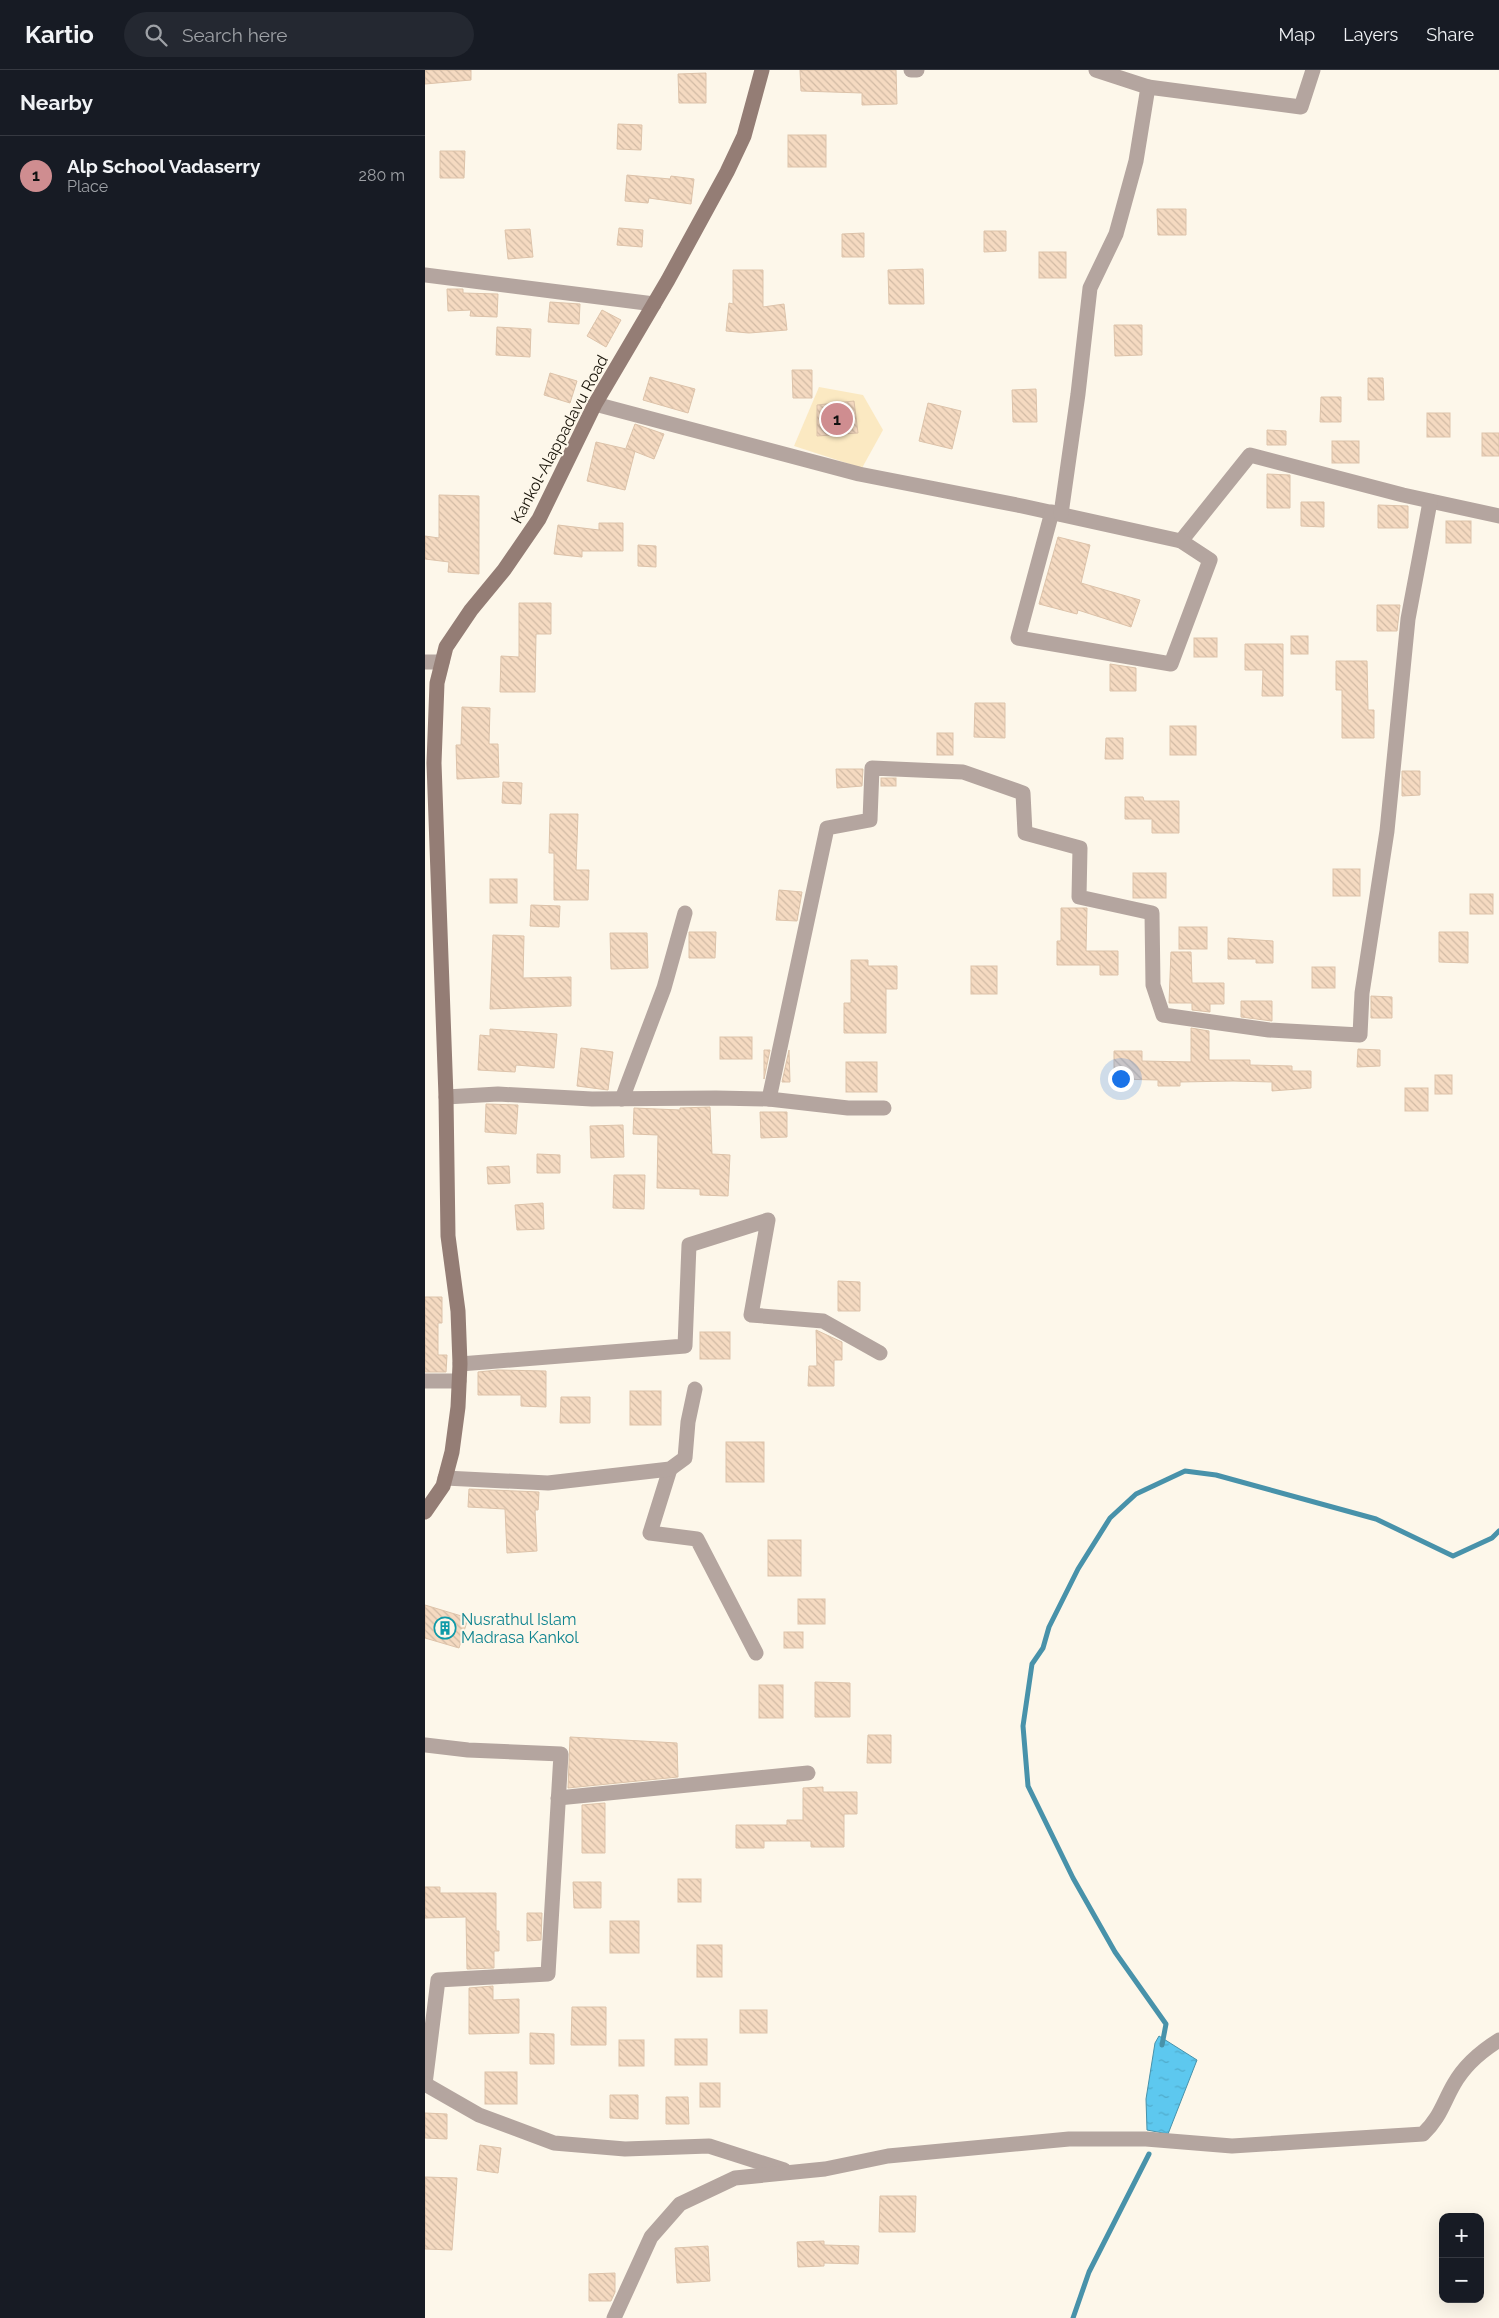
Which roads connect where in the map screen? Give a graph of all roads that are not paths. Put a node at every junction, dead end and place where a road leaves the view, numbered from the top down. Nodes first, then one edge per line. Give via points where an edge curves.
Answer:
1 (761, 70) edge
2 (911, 70) edge
3 (917, 70) edge
4 (1096, 70) edge
5 (1313, 70) edge
6 (1148, 87) junction
7 (425, 275) edge
8 (653, 304) junction
9 (595, 404) junction
10 (1430, 502) junction
11 (1057, 514) junction
12 (1499, 516) edge
13 (1181, 541) junction
14 (425, 662) edge
15 (442, 662) junction
16 (685, 913) dead end
17 (446, 1097) junction
18 (622, 1099) junction
19 (769, 1099) junction
20 (884, 1108) dead end
21 (880, 1353) dead end
22 (460, 1364) junction
23 (425, 1381) edge
24 (459, 1381) junction
25 (695, 1389) dead end
26 (670, 1468) junction
27 (445, 1478) junction
28 (425, 1512) edge
29 (756, 1653) dead end
30 (425, 1745) edge
31 (808, 1773) dead end
32 (558, 1798) junction
33 (1499, 2040) edge
34 (425, 2084) edge
35 (791, 2173) junction
36 (614, 2318) edge

1 - 8 main road, Kankol-Alappadavu Road via 744,136
2 - 3 street
4 - 6 street
5 - 6 street via 1301,108
6 - 11 street via 1135,160 1116,234 1090,288 1078,394
7 - 8 street
8 - 9 main road, Kankol-Alappadavu Road
9 - 11 street via 859,474
9 - 15 main road, Kankol-Alappadavu Road via 539,519 466,618 446,648
10 - 12 street
10 - 13 street via 1250,455
10 - 19 street via 1408,619 1387,831 1362,993 1360,1035 1269,1030 1163,1015 1153,985 1152,913 1079,897 1080,848 1025,833 1023,793 963,772 872,768 870,820 827,828
11 - 13 street
11 - 13 street via 1018,638 1171,664 1210,560
14 - 15 street
15 - 17 main road, Kankol-Alappadavu Road via 437,684 434,763
16 - 18 street via 664,988
17 - 18 street via 498,1094
17 - 22 main road, Kankol-Alappadavu Road via 448,1236 458,1311
18 - 19 street
19 - 20 street via 848,1108
21 - 22 street via 823,1320 751,1315 768,1220 689,1245 685,1346
22 - 24 main road, Kankol-Alappadavu Road
23 - 24 street
24 - 27 main road, Kankol-Alappadavu Road via 452,1452
25 - 26 street via 685,1458
26 - 27 street via 548,1483
26 - 29 street via 650,1532 697,1539
27 - 28 main road, Kankol-Alappadavu Road
30 - 32 street via 561,1754
31 - 32 street
32 - 34 street via 548,1974 438,1980
33 - 35 street via 1483,2050 1454,2082 1436,2122 1423,2134 1232,2146 1147,2139 1069,2139 888,2156
34 - 35 street via 479,2115 554,2143 625,2149 709,2146
35 - 36 street via 735,2178 680,2204 651,2237

